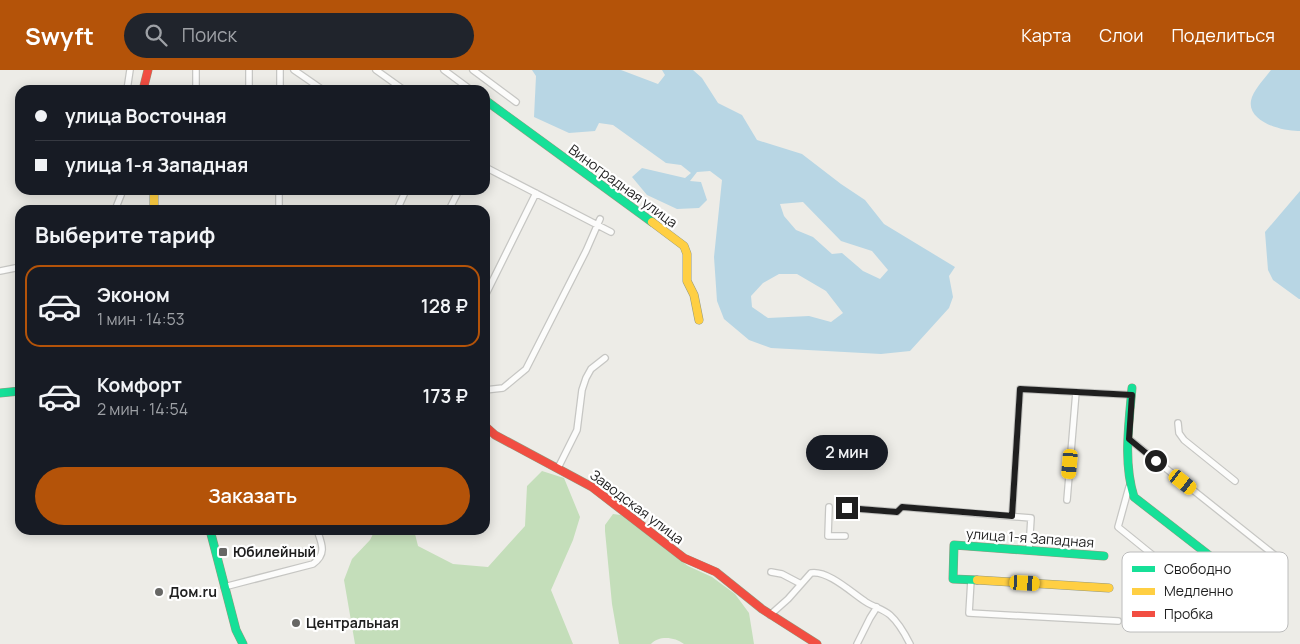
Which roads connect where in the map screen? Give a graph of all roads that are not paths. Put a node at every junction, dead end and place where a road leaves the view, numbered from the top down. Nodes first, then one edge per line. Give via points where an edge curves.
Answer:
1 (130, 70) edge
2 (148, 70) edge
3 (196, 70) edge
4 (249, 70) edge
5 (280, 70) edge
6 (294, 70) edge
7 (376, 70) edge
8 (444, 70) edge
9 (473, 70) edge
10 (128, 85) edge
11 (145, 85) edge
12 (196, 85) edge
13 (250, 85) edge
14 (280, 85) edge
15 (315, 85) edge
16 (397, 85) edge
17 (464, 85) edge
18 (516, 102) dead end
19 (490, 104) edge
20 (490, 170) edge
21 (536, 193) junction
22 (599, 222) junction
23 (611, 232) dead end
24 (15, 268) edge
25 (0, 271) edge
26 (490, 286) edge
27 (698, 320) dead end
28 (605, 358) dead end
29 (490, 389) edge
30 (15, 392) edge
31 (1076, 392) junction
32 (1132, 392) joint
33 (0, 393) edge
34 (1178, 424) dead end
35 (490, 430) edge
36 (1129, 439) junction
37 (558, 468) junction
38 (1234, 481) dead end
39 (1129, 487) junction
40 (1067, 500) dead end
41 (829, 507) dead end
42 (847, 508) dead end
43 (1012, 516) junction
44 (211, 535) edge
45 (319, 535) edge
46 (846, 536) dead end
47 (1029, 550) junction
48 (1149, 552) edge
49 (1205, 552) edge
50 (1271, 552) edge
51 (1104, 556) dead end
52 (771, 572) dead end
53 (971, 580) junction
54 (801, 584) junction
55 (224, 587) junction
56 (1110, 588) dead end
57 (877, 607) junction
58 (770, 615) junction
59 (1118, 621) dead end
60 (243, 644) edge
61 (817, 644) edge
62 (857, 644) edge
63 (910, 644) edge

1 - 10 street
2 - 11 street
3 - 12 street
4 - 13 street
5 - 14 street
6 - 15 street
7 - 16 street
8 - 17 street
9 - 18 street
19 - 27 street, Виноградная улица via 684,246 687,281 694,295
20 - 21 street
21 - 22 street
21 - 26 street
22 - 23 street
22 - 29 street via 527,366 503,388
24 - 25 street
28 - 37 street via 591,369 586,378 577,430
30 - 33 street
31 - 32 street
31 - 40 street
31 - 43 street via 1020,389
32 - 36 street
34 - 38 street via 1179,434 1184,440
35 - 37 street, Заводская улица
36 - 39 street
36 - 50 street
37 - 58 street, Заводская улица via 604,496 684,558 720,575
39 - 48 street via 1118,527
39 - 49 street via 1134,497
41 - 46 street via 828,536
42 - 43 street, улица 1-я Западная via 897,512 902,507
43 - 47 street, улица 1-я Западная via 1031,518
44 - 55 street
45 - 55 street via 322,555 313,564
47 - 51 street, улица 1-я Западная
47 - 53 street, улица 1-я Западная via 954,545 953,579
52 - 54 street
53 - 56 street
53 - 59 street via 969,613
54 - 57 street via 811,573 818,573
54 - 58 street
55 - 60 street
57 - 62 street
57 - 63 street via 893,617
58 - 61 street, Заводская улица

